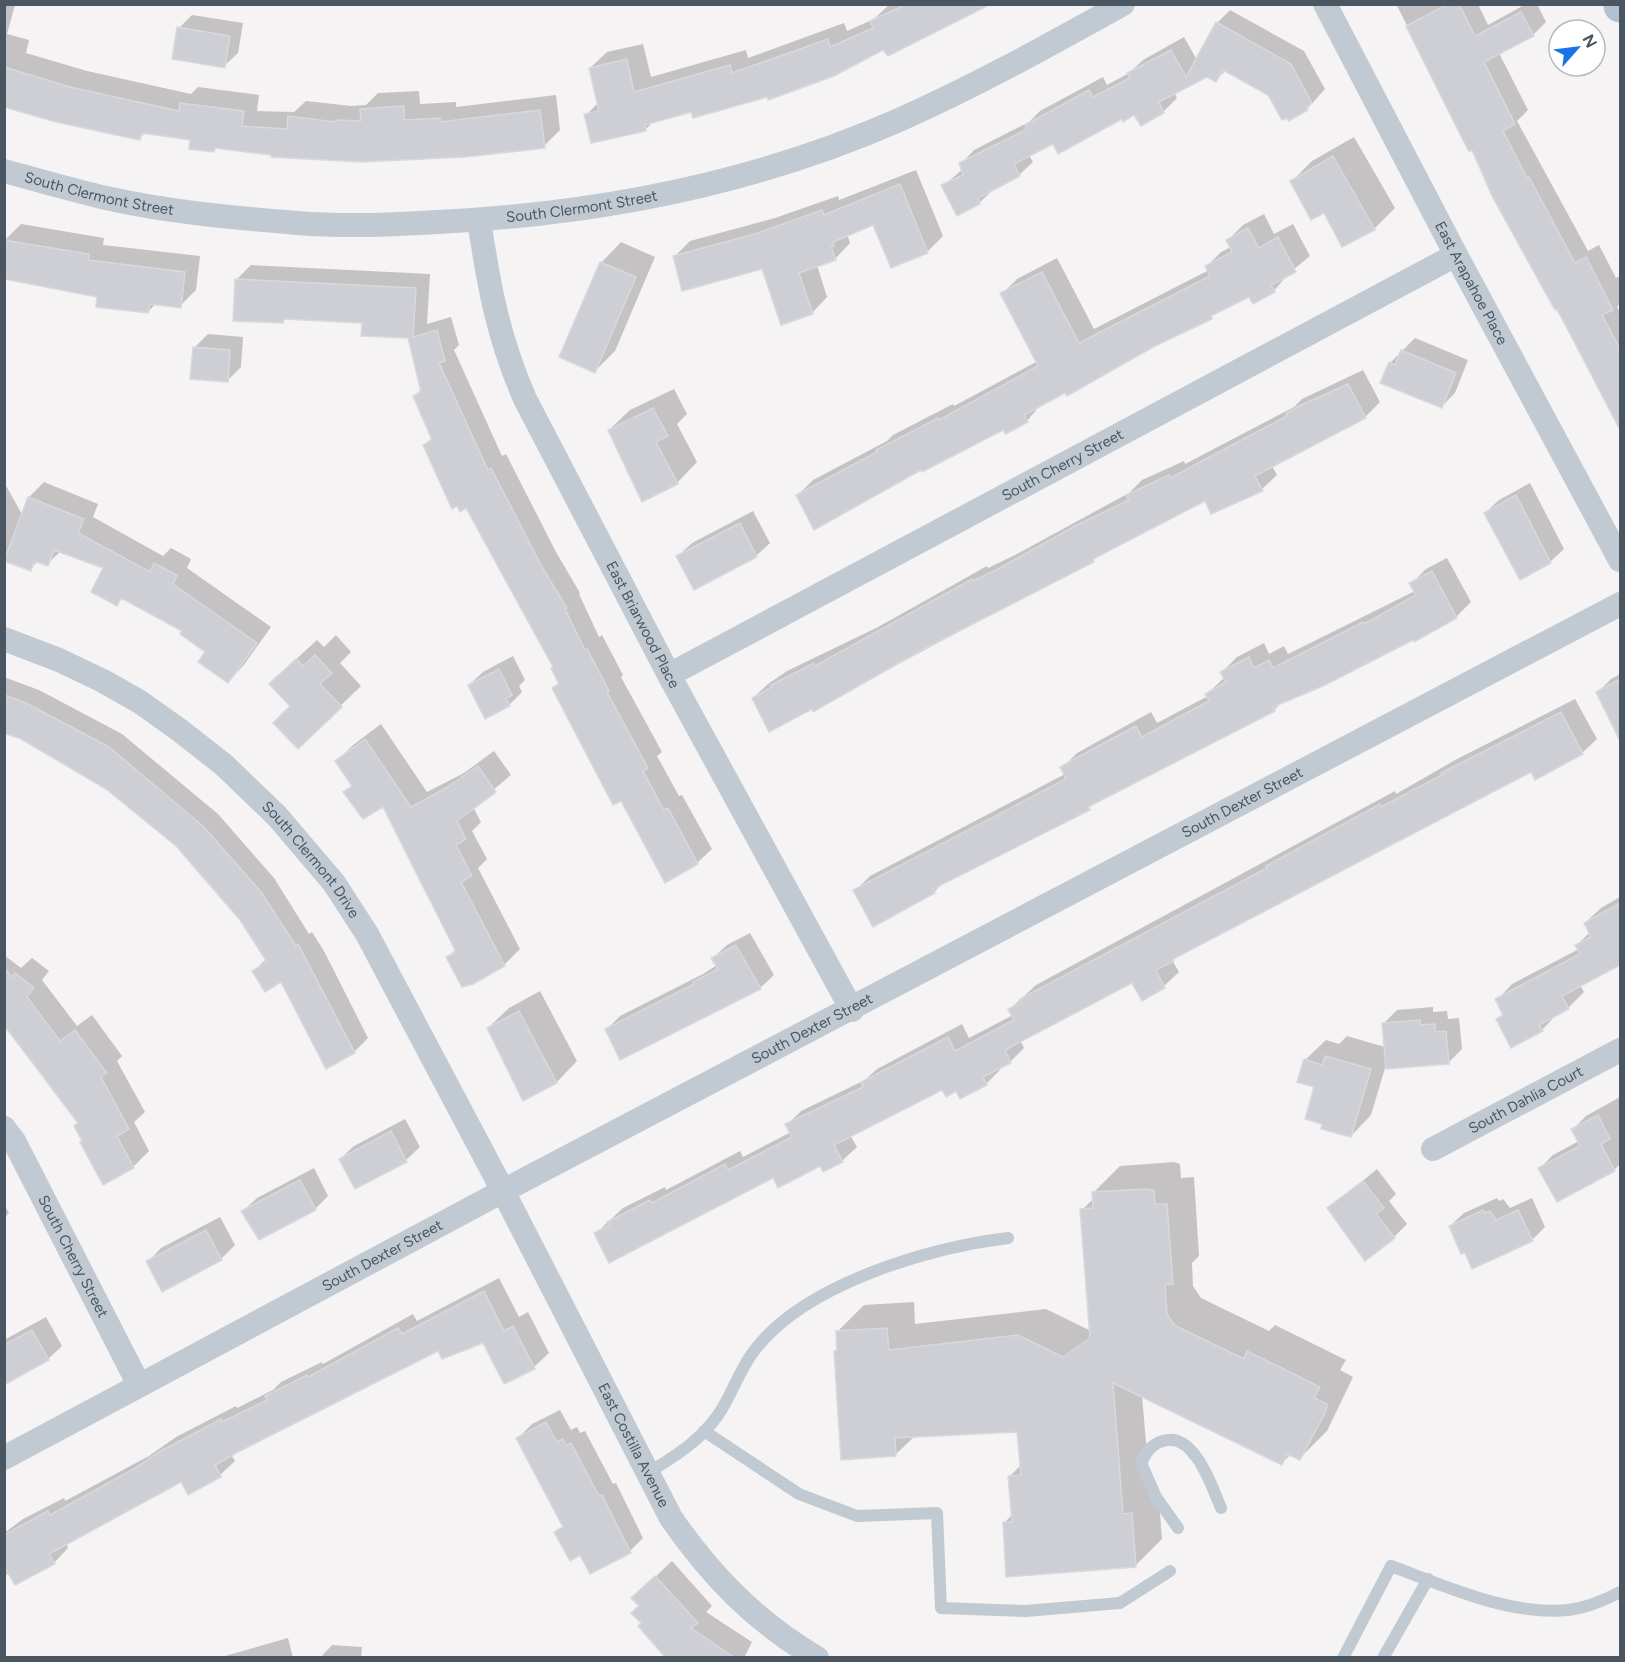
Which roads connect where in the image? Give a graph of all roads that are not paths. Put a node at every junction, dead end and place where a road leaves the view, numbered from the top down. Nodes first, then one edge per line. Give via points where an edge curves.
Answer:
1 (1122, 4) edge
2 (1326, 4) edge
3 (4, 171) edge
4 (479, 220) junction
5 (1456, 255) junction
6 (1620, 560) edge
7 (1620, 604) edge
8 (4, 639) edge
9 (669, 675) junction
10 (852, 1010) junction
11 (1620, 1050) edge
12 (4, 1128) edge
13 (1433, 1149) dead end
14 (503, 1191) junction
15 (1008, 1238) dead end
16 (139, 1385) junction
17 (704, 1431) junction
18 (4, 1458) edge
19 (648, 1473) junction
20 (1221, 1508) dead end
21 (1178, 1528) dead end
22 (1170, 1571) dead end
23 (1428, 1580) junction
24 (1620, 1593) edge
25 (817, 1658) edge
26 (1343, 1658) edge
27 (1383, 1658) edge

1 - 4 street, South Clermont Street via 984,80 897,121 808,155 694,188 604,206
2 - 5 street, East Arapahoe Place
3 - 4 street, South Clermont Street via 109,198 290,223 393,225
4 - 9 street, East Briarwood Place via 493,307 517,381
5 - 6 street, East Arapahoe Place
5 - 9 street, South Cherry Street
7 - 10 street, South Dexter Street
8 - 14 street, South Clermont Drive via 59,660 140,702 224,765 293,833 334,883 367,934
9 - 10 street, East Briarwood Place
10 - 14 street, South Dexter Street
11 - 13 street, South Dahlia Court
12 - 16 street, South Cherry Street
14 - 16 street, South Dexter Street
14 - 19 street, East Costilla Avenue
15 - 17 lane via 921,1254 839,1288 793,1313 767,1334 752,1353 719,1414
16 - 18 street, South Dexter Street
17 - 19 lane via 695,1442
17 - 22 lane via 799,1494 857,1516 937,1513 941,1608 1026,1611 1120,1603
19 - 25 street, East Costilla Avenue via 671,1518 721,1584 783,1638
20 - 21 lane via 1205,1470 1190,1449 1179,1440 1156,1443 1141,1463 1151,1488
23 - 24 lane via 1477,1598 1536,1608 1569,1610
23 - 26 lane via 1391,1566
23 - 27 lane

